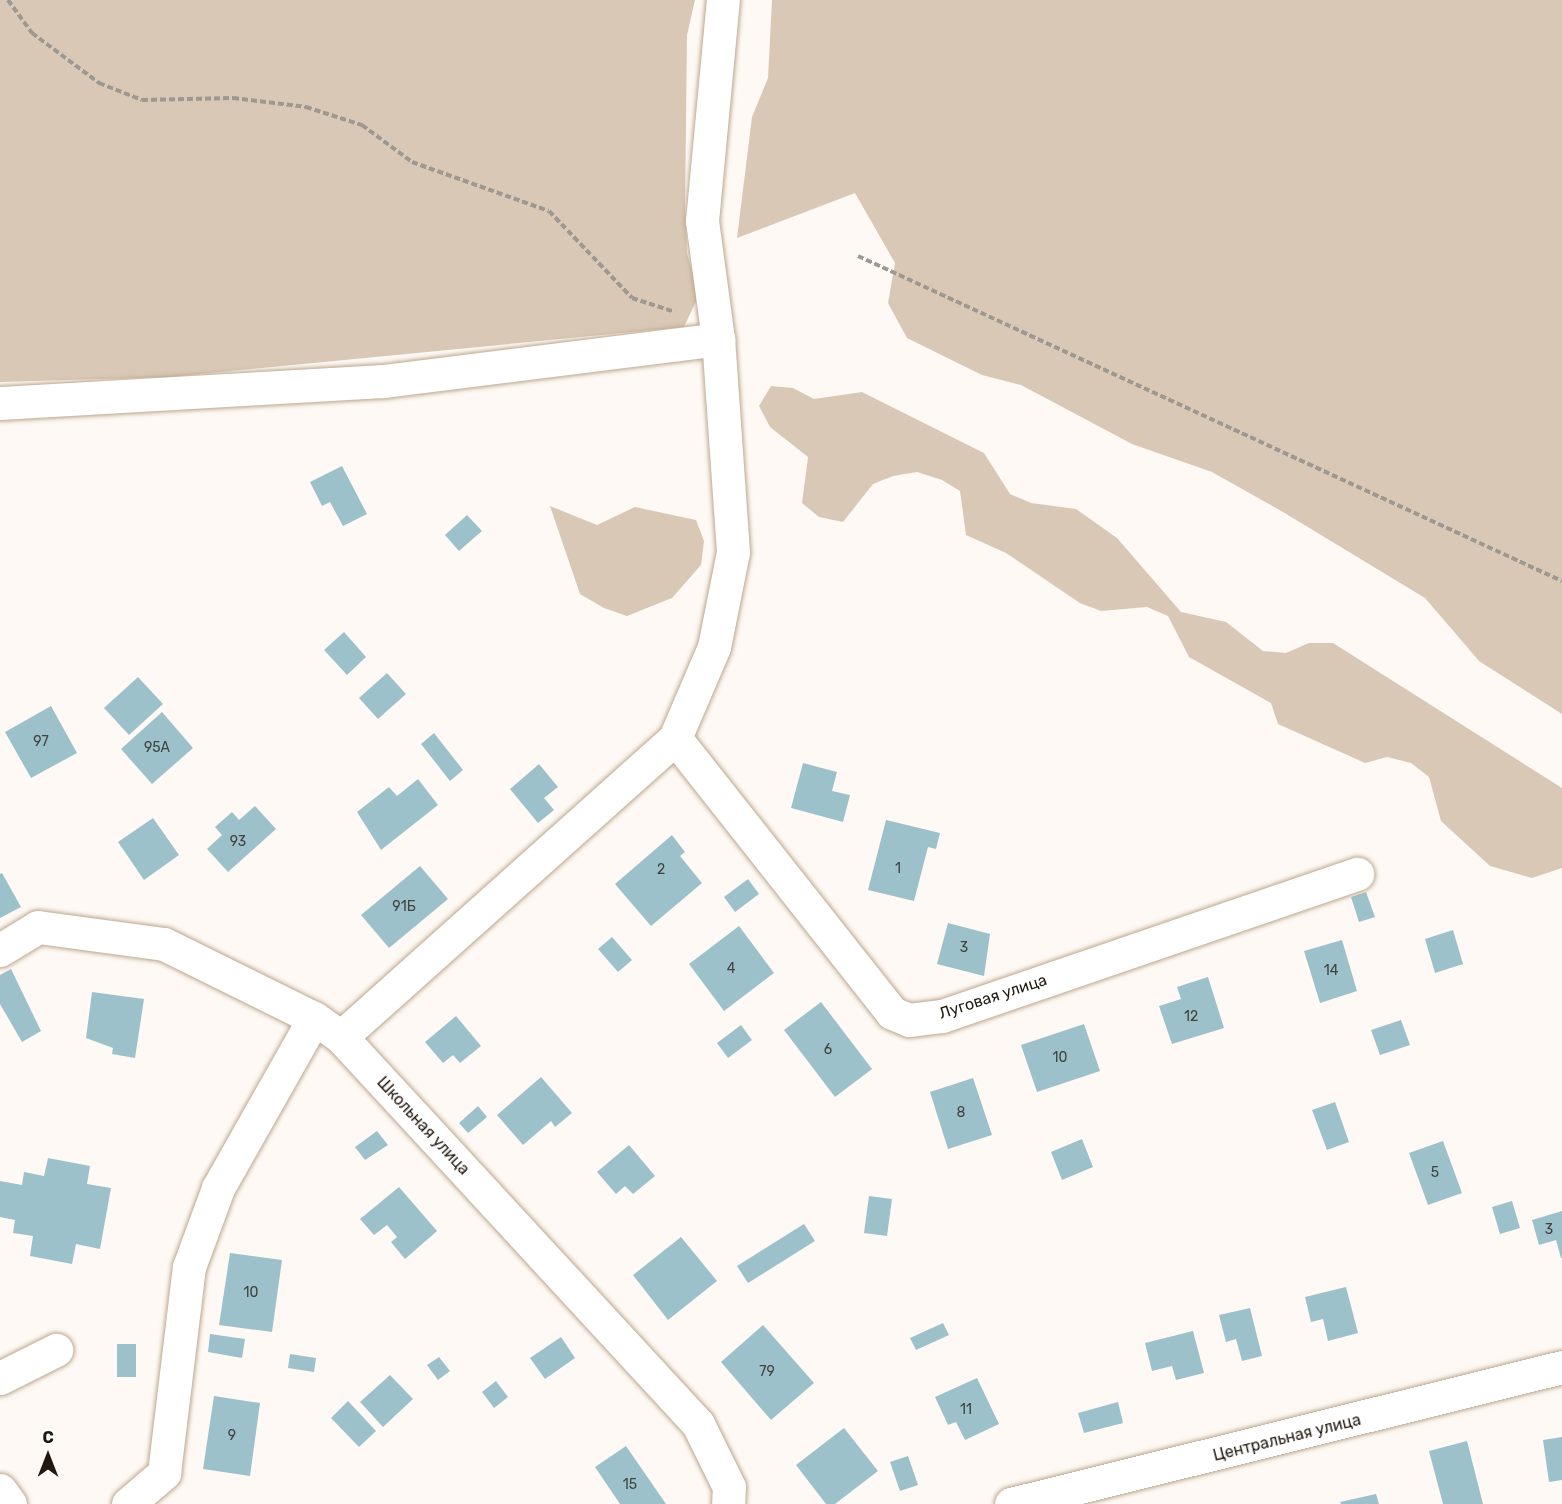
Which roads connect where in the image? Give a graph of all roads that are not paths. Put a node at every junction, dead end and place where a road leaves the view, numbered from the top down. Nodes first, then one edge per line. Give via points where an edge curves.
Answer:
1 (723, 0) edge
2 (716, 332) junction
3 (0, 403) edge
4 (675, 738) junction
5 (1357, 874) dead end
6 (0, 950) edge
7 (314, 1018) junction
8 (341, 1037) junction
9 (56, 1350) dead end
10 (1562, 1367) edge
11 (0, 1378) edge
12 (0, 1490) edge
13 (10, 1504) edge
14 (128, 1504) edge
15 (728, 1504) edge
16 (1011, 1504) edge

1 - 2 street via 702,221
2 - 3 street via 382,381
2 - 4 street via 733,552 714,647
4 - 5 street, Луговая улица via 892,1013 909,1020 942,1016
4 - 8 street
6 - 7 street, Школьная улица via 38,927 164,944
7 - 8 street, Школьная улица
7 - 14 street via 218,1188 189,1267 164,1473
8 - 15 street, Школьная улица via 698,1424 729,1487
9 - 11 street
10 - 16 street, Центральная улица
12 - 13 street

